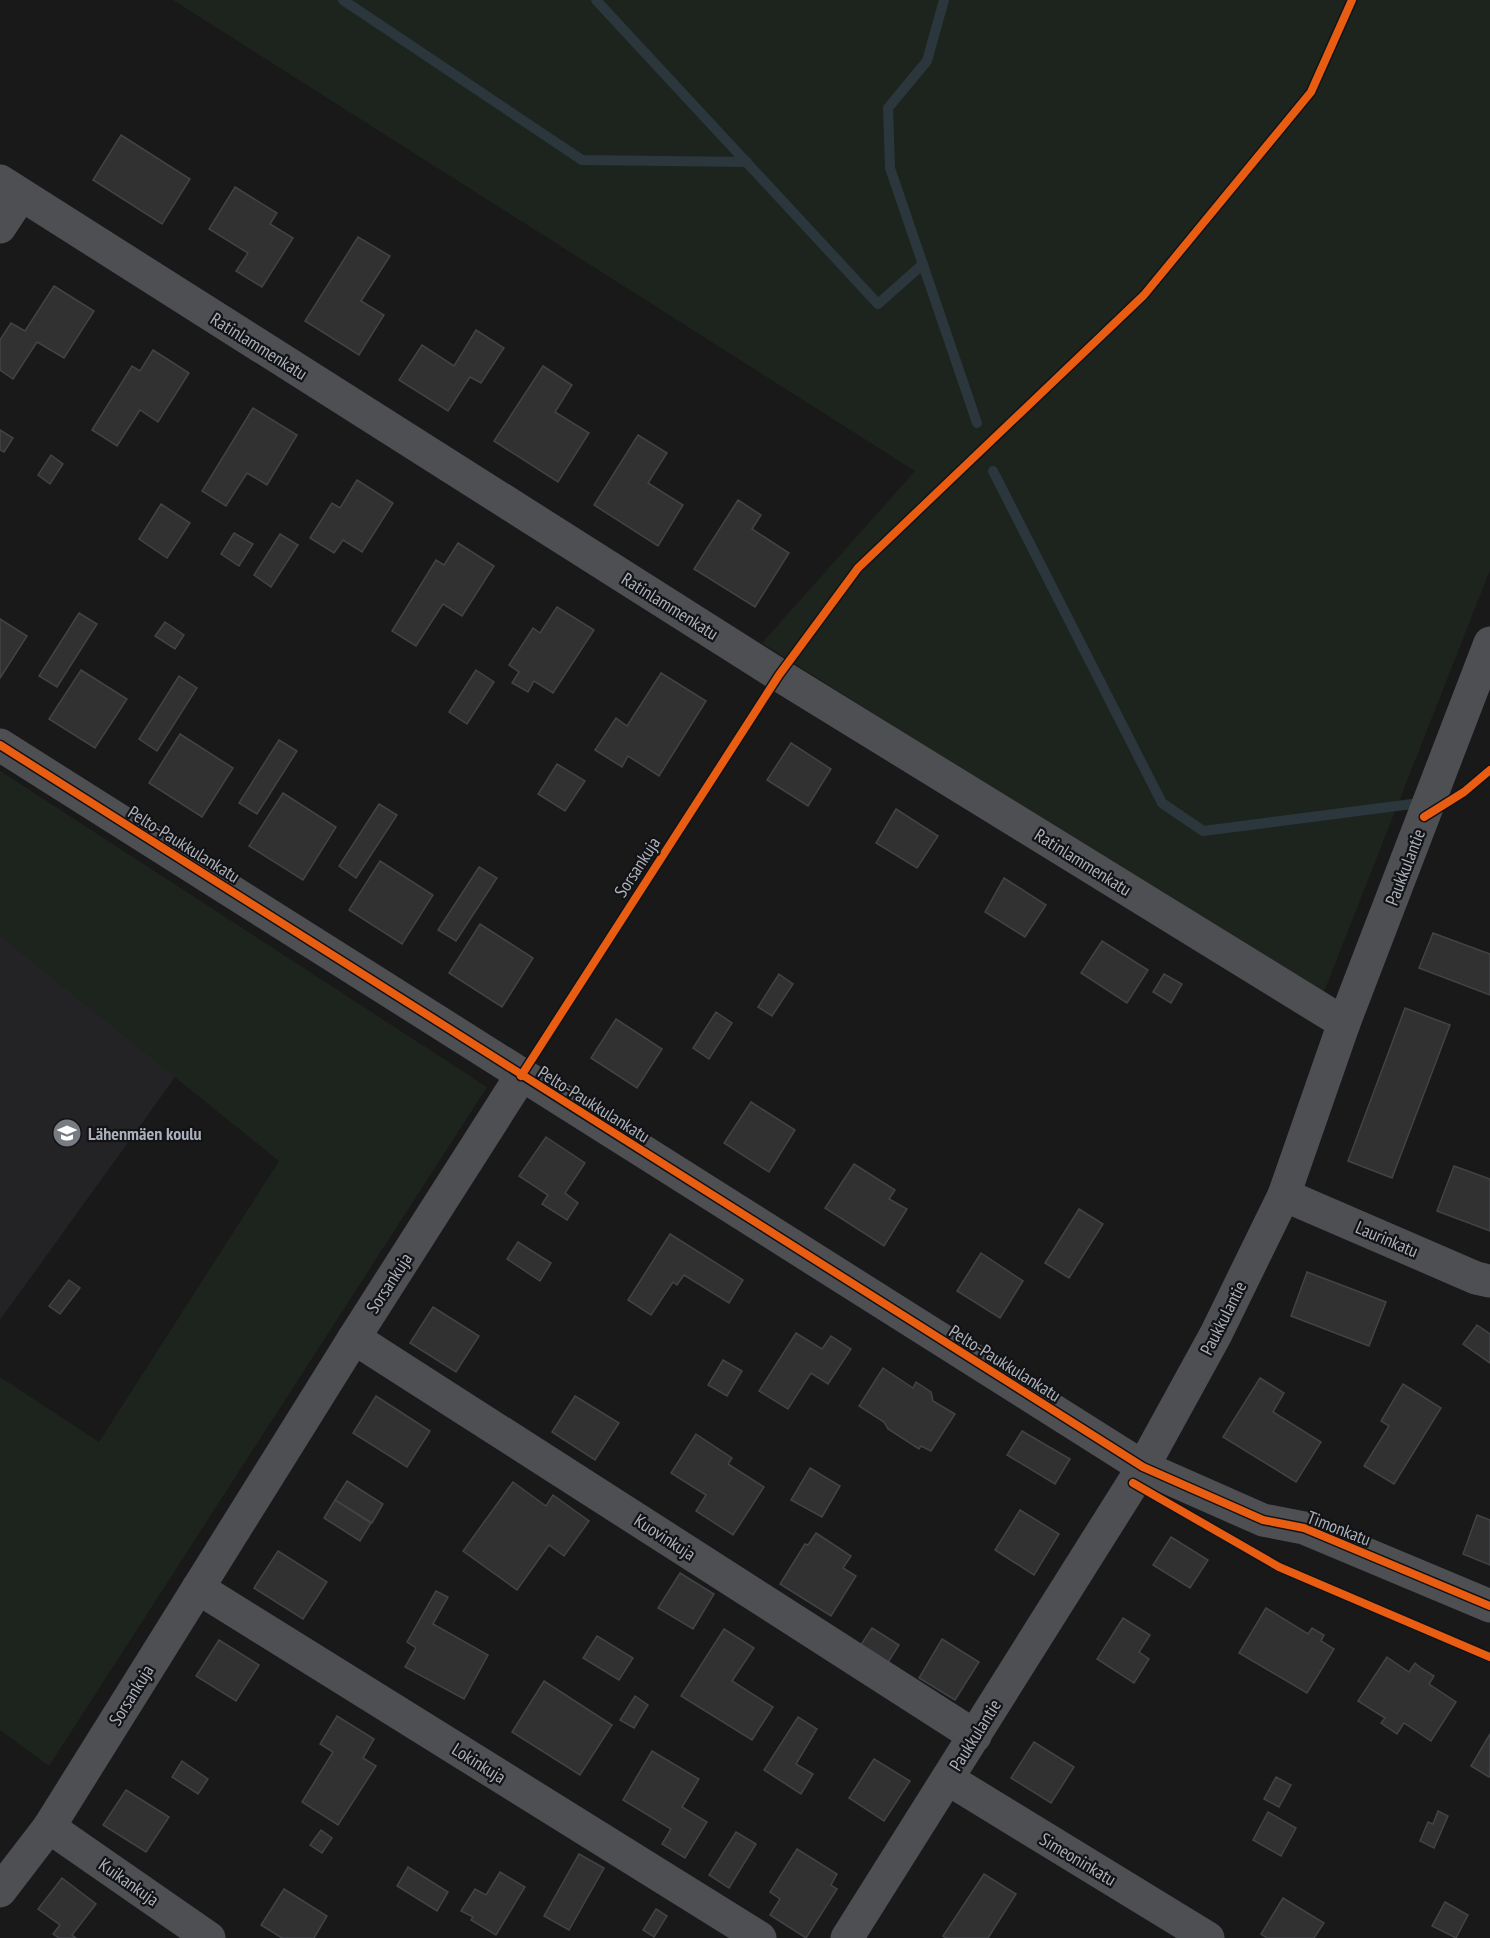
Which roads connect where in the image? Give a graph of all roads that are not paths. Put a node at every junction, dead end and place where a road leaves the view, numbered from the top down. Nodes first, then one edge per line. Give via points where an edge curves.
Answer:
1 (10, 188) edge
2 (0, 227) edge
3 (1490, 643) edge
4 (0, 745) edge
5 (1344, 1023) junction
6 (521, 1076) junction
7 (1284, 1195) junction
8 (1490, 1281) edge
9 (354, 1338) junction
10 (1143, 1467) junction
11 (198, 1588) junction
12 (1490, 1606) edge
13 (975, 1736) junction
14 (948, 1779) junction
15 (49, 1827) junction
16 (0, 1891) edge
17 (209, 1938) edge
18 (760, 1938) edge
19 (847, 1938) edge
20 (1208, 1938) edge

1 - 2 street
1 - 5 street, Ratinlammenkatu via 789,682
3 - 5 street, Paukkulantie
4 - 6 street, Pelto-Paukkulankatu
5 - 7 street, Paukkulantie
6 - 9 street, Sorsankuja
6 - 10 street, Pelto-Paukkulankatu
7 - 8 street, Laurinkatu
7 - 10 street, Paukkulantie via 1216,1334
9 - 11 street, Sorsankuja
9 - 13 street, Kuovinkuja
10 - 12 street, Timonkatu via 1263,1520 1304,1528
10 - 13 street, Paukkulantie
11 - 15 street, Sorsankuja
11 - 18 street, Lokinkuja
13 - 14 street, Paukkulantie
14 - 19 street, Paukkulantie
14 - 20 street, Simeoninkatu
15 - 16 street, Sorsankuja
15 - 17 street, Kuikankuja

